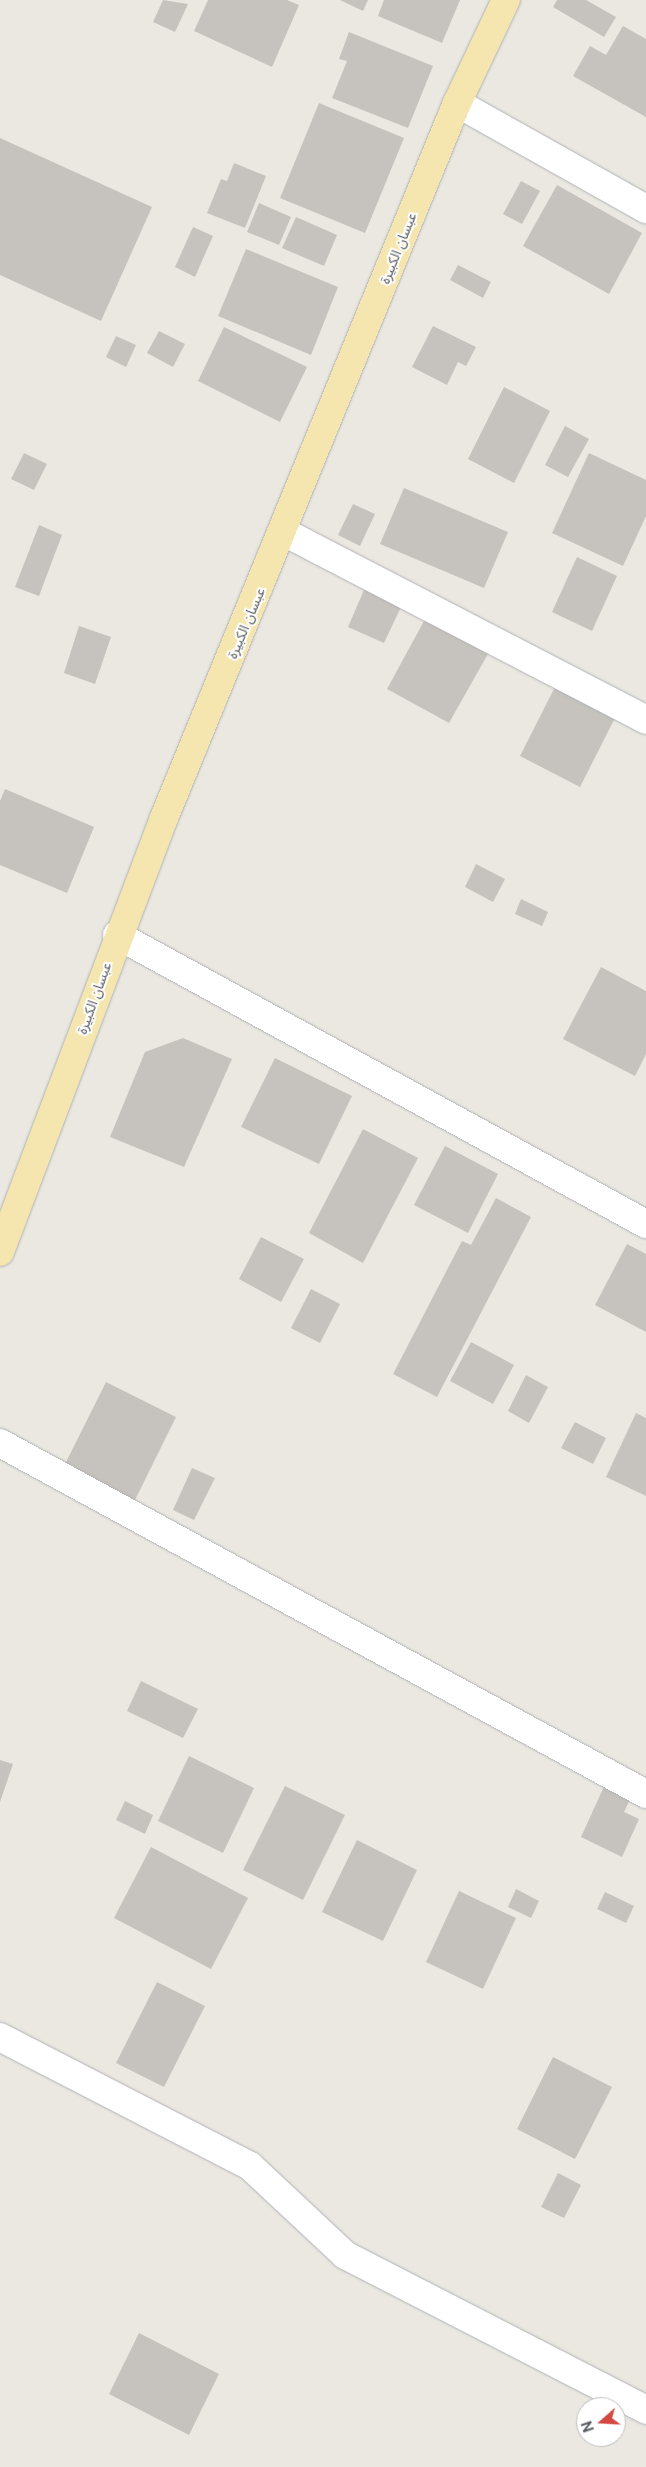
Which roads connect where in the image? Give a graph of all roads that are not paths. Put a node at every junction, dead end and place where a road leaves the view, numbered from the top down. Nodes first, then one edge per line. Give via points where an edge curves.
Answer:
1 (506, 0) edge
2 (457, 103) junction
3 (646, 209) edge
4 (284, 532) junction
5 (646, 720) edge
6 (117, 935) junction
7 (646, 1224) edge
8 (0, 1252) edge
9 (0, 1443) edge
10 (646, 1794) edge
11 (0, 2037) edge
12 (646, 2410) edge

1 - 2 main road, عبسان الكبيرة
2 - 3 street
2 - 4 main road, عبسان الكبيرة
4 - 5 street
4 - 6 main road, عبسان الكبيرة
6 - 7 street
6 - 8 main road, عبسان الكبيرة
9 - 10 street
11 - 12 street via 250,2166 345,2256

